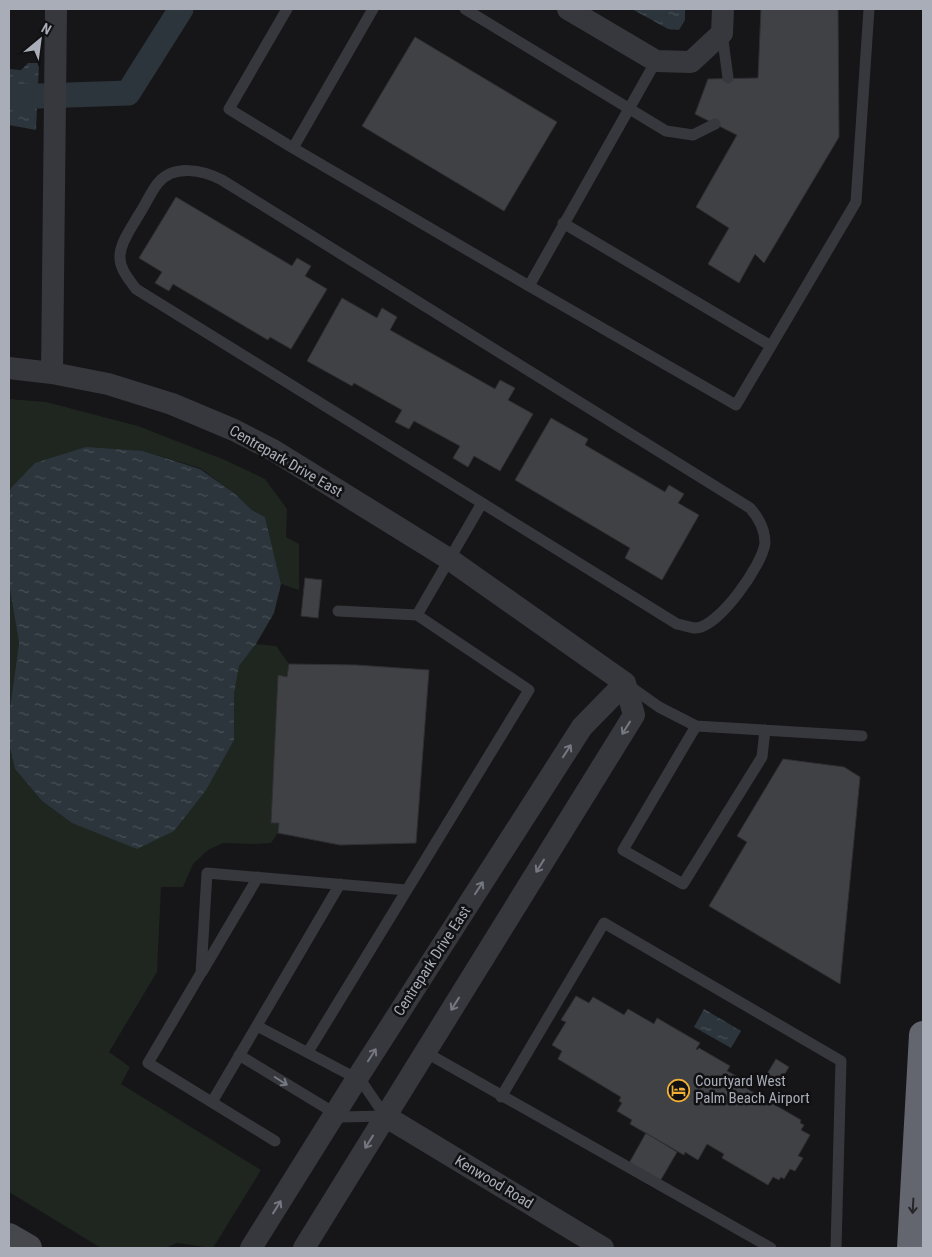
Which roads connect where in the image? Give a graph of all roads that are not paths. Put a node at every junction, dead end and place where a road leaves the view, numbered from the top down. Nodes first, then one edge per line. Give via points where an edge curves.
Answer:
1 (56, 9) edge
2 (287, 9) edge
3 (373, 9) edge
4 (465, 9) edge
5 (568, 9) edge
6 (723, 9) edge
7 (869, 9) edge
8 (722, 33) junction
9 (656, 61) junction
10 (728, 78) dead end
11 (630, 108) junction
12 (715, 124) dead end
13 (294, 148) junction
14 (563, 223) junction
15 (529, 286) junction
16 (771, 346) junction
17 (9, 368) edge
18 (52, 373) junction
19 (482, 503) junction
20 (449, 559) junction
21 (338, 611) dead end
22 (416, 615) junction
23 (625, 683) junction
24 (696, 726) junction
25 (765, 730) junction
26 (862, 736) dead end
27 (258, 877) junction
28 (340, 884) junction
29 (406, 890) junction
30 (201, 973) junction
31 (256, 1026) junction
32 (923, 1036) edge
33 (308, 1052) junction
34 (425, 1052) junction
35 (239, 1055) junction
36 (356, 1080) junction
37 (501, 1097) junction
38 (212, 1102) junction
39 (336, 1114) junction
40 (385, 1116) junction
41 (275, 1140) dead end
42 (9, 1237) edge
43 (28, 1248) edge
44 (251, 1248) edge
45 (304, 1248) edge
46 (603, 1248) edge
47 (771, 1248) edge
48 (836, 1248) edge
49 (911, 1248) edge

1 - 18 street
2 - 13 lane via 229,109
3 - 13 lane
4 - 11 lane
5 - 9 street
6 - 8 street
7 - 16 lane via 856,202
8 - 9 street via 691,62
8 - 10 lane
9 - 11 lane
11 - 12 lane via 666,131 693,134
11 - 14 lane
13 - 15 lane
14 - 15 lane
14 - 16 lane
15 - 16 lane via 736,405
17 - 18 street, Centrepark Drive East
18 - 20 street, Centrepark Drive East via 108,384 163,401 234,430 273,450
19 - 19 lane via 677,624 697,628 714,620 729,606 756,566 765,543 758,518 750,508 222,180 207,172 190,170 173,173 159,182 127,235 120,254 123,273 136,288
19 - 20 lane
20 - 22 lane
20 - 23 street, Centrepark Drive East
21 - 22 lane
22 - 29 lane via 529,690
23 - 24 lane via 658,707
23 -> 34 street via 634,715
36 -> 23 street, Centrepark Drive East via 582,727
24 - 25 lane
24 - 25 lane via 623,850 683,884 762,757
25 - 26 lane
27 - 28 lane
27 - 30 lane
27 - 30 lane via 207,873
28 - 29 lane
28 - 31 lane
29 - 33 lane
30 - 38 lane via 148,1063
31 - 33 lane
31 - 35 lane
32 -> 49 highway
33 - 36 lane
34 - 37 lane
34 - 40 street
35 - 38 lane
35 -> 39 lane
36 - 39 street, Centrepark Drive East
36 - 40 lane
37 - 47 lane
37 - 48 lane via 604,923 842,1062
38 - 41 lane
39 - 40 lane via 341,1117
44 -> 39 street, Centrepark Drive East
40 -> 45 street
40 - 46 street, Kenwood Road
42 - 43 street

